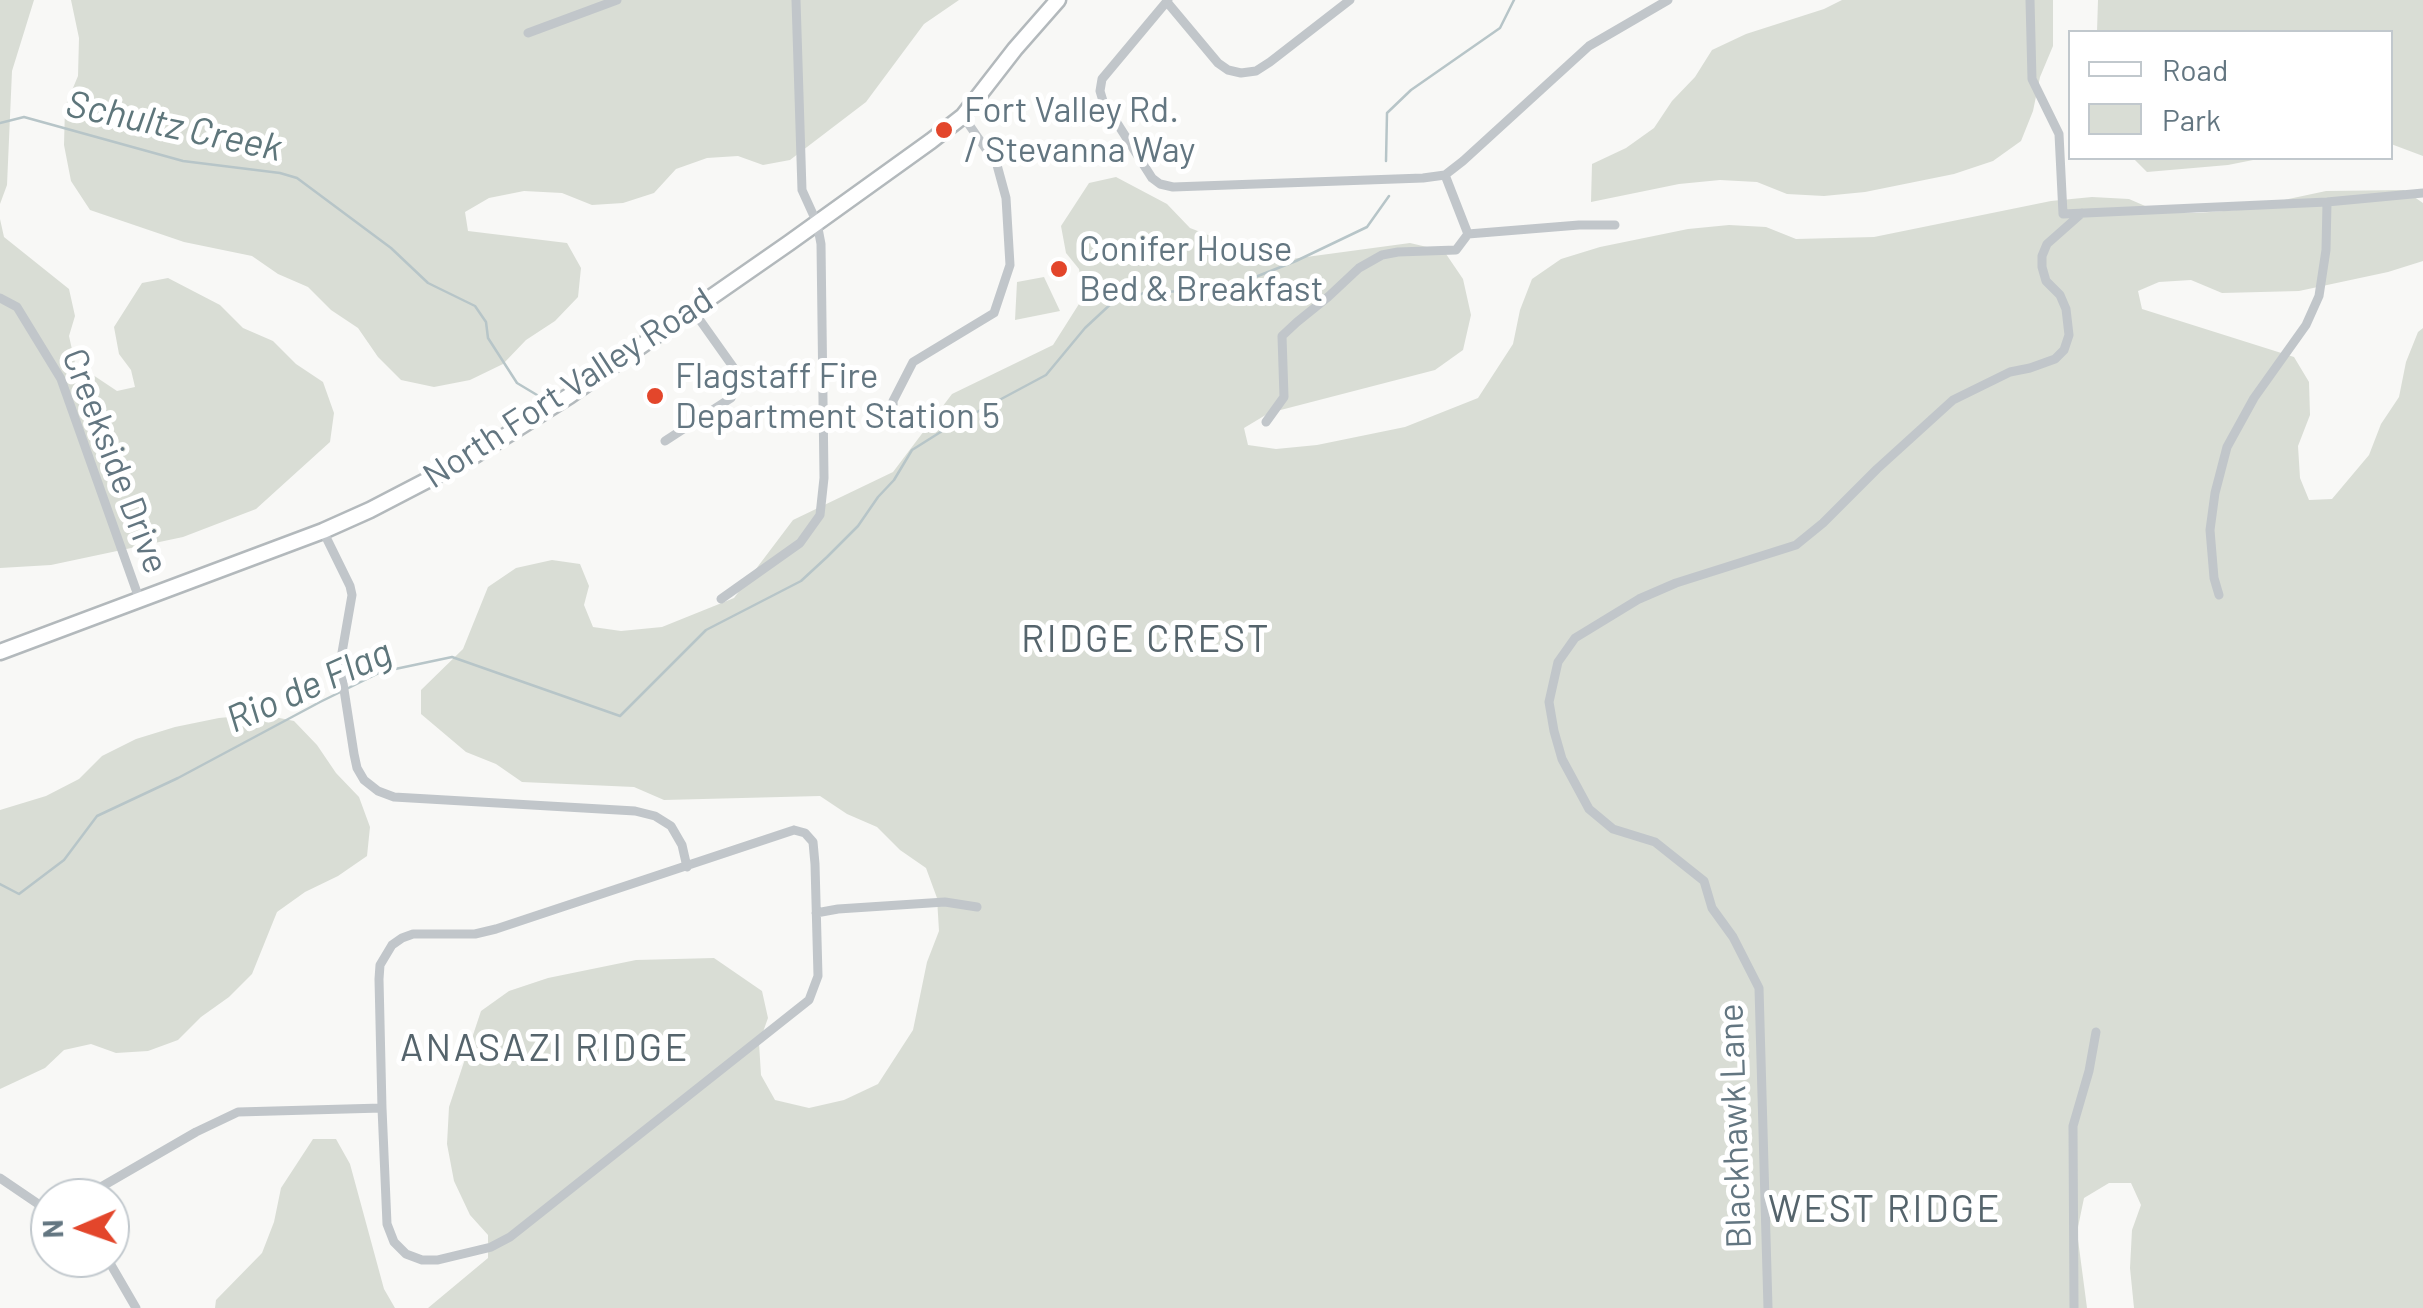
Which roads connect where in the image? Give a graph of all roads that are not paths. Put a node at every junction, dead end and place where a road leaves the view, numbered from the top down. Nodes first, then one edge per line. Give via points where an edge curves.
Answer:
1 (617, 0) edge
2 (796, 0) edge
3 (1058, 0) edge
4 (1350, 0) edge
5 (1668, 0) edge
6 (2030, 0) edge
7 (1168, 1) edge
8 (528, 33) dead end
9 (963, 116) junction
10 (1444, 175) junction
11 (2423, 193) edge
12 (2327, 202) junction
13 (2082, 213) junction
14 (817, 223) junction
15 (1615, 224) dead end
16 (1468, 234) junction
17 (0, 298) edge
18 (692, 309) junction
19 (1266, 422) dead end
20 (894, 428) dead end
21 (664, 442) dead end
22 (323, 531) junction
23 (2219, 596) dead end
24 (721, 599) dead end
25 (140, 601) junction
26 (0, 652) edge
27 (687, 867) junction
28 (978, 907) dead end
29 (816, 912) junction
30 (2096, 1032) dead end
31 (382, 1108) junction
32 (0, 1178) edge
33 (118, 1178) edge
34 (30, 1198) edge
35 (118, 1278) edge
36 (136, 1308) edge
37 (1768, 1308) edge
38 (2074, 1308) edge

1 - 8 street
2 - 14 street via 802,190
3 - 9 main road, North Fort Valley Road
4 - 7 street via 1270,62 1241,73 1218,64
5 - 10 street via 1590,46
6 - 13 street via 2032,80 2059,134 2063,214
7 - 10 street via 1102,79 1100,91 1160,184
9 - 14 main road, North Fort Valley Road
9 - 20 street via 997,165 1010,265 994,312 914,362 893,401
10 - 16 street
11 - 12 street
12 - 13 street
12 - 23 street via 2319,296 2227,447 2214,493 2210,530
13 - 37 street, Blackhawk Lane via 2042,256 2046,281 2066,310 2069,335 2055,358 1953,400 1796,545 1639,599 1575,638 1558,662 1549,702 1554,732 1589,808 1613,829 1656,842 1704,880 1712,908 1760,988
14 - 18 main road, North Fort Valley Road
14 - 24 street via 820,516 800,543
15 - 16 street
16 - 19 street via 1456,250 1382,255 1297,322 1282,336 1284,397
17 - 25 street, Creekside Drive via 17,306 61,379
18 - 21 street via 740,382 731,398
18 - 22 main road, North Fort Valley Road via 472,458
22 - 25 main road, North Fort Valley Road
22 - 27 street via 352,596 340,664 364,780 394,797 655,816 671,826
25 - 26 main road, North Fort Valley Road
27 - 29 street via 794,830 805,833 812,842
27 - 31 street via 484,932 413,934 392,945 379,979
28 - 29 street via 945,902
29 - 31 street via 818,976 809,1000 491,1247 422,1260 394,1242 387,1224
30 - 38 street via 2074,1126
31 - 33 street via 238,1112
32 - 34 street
35 - 36 street

